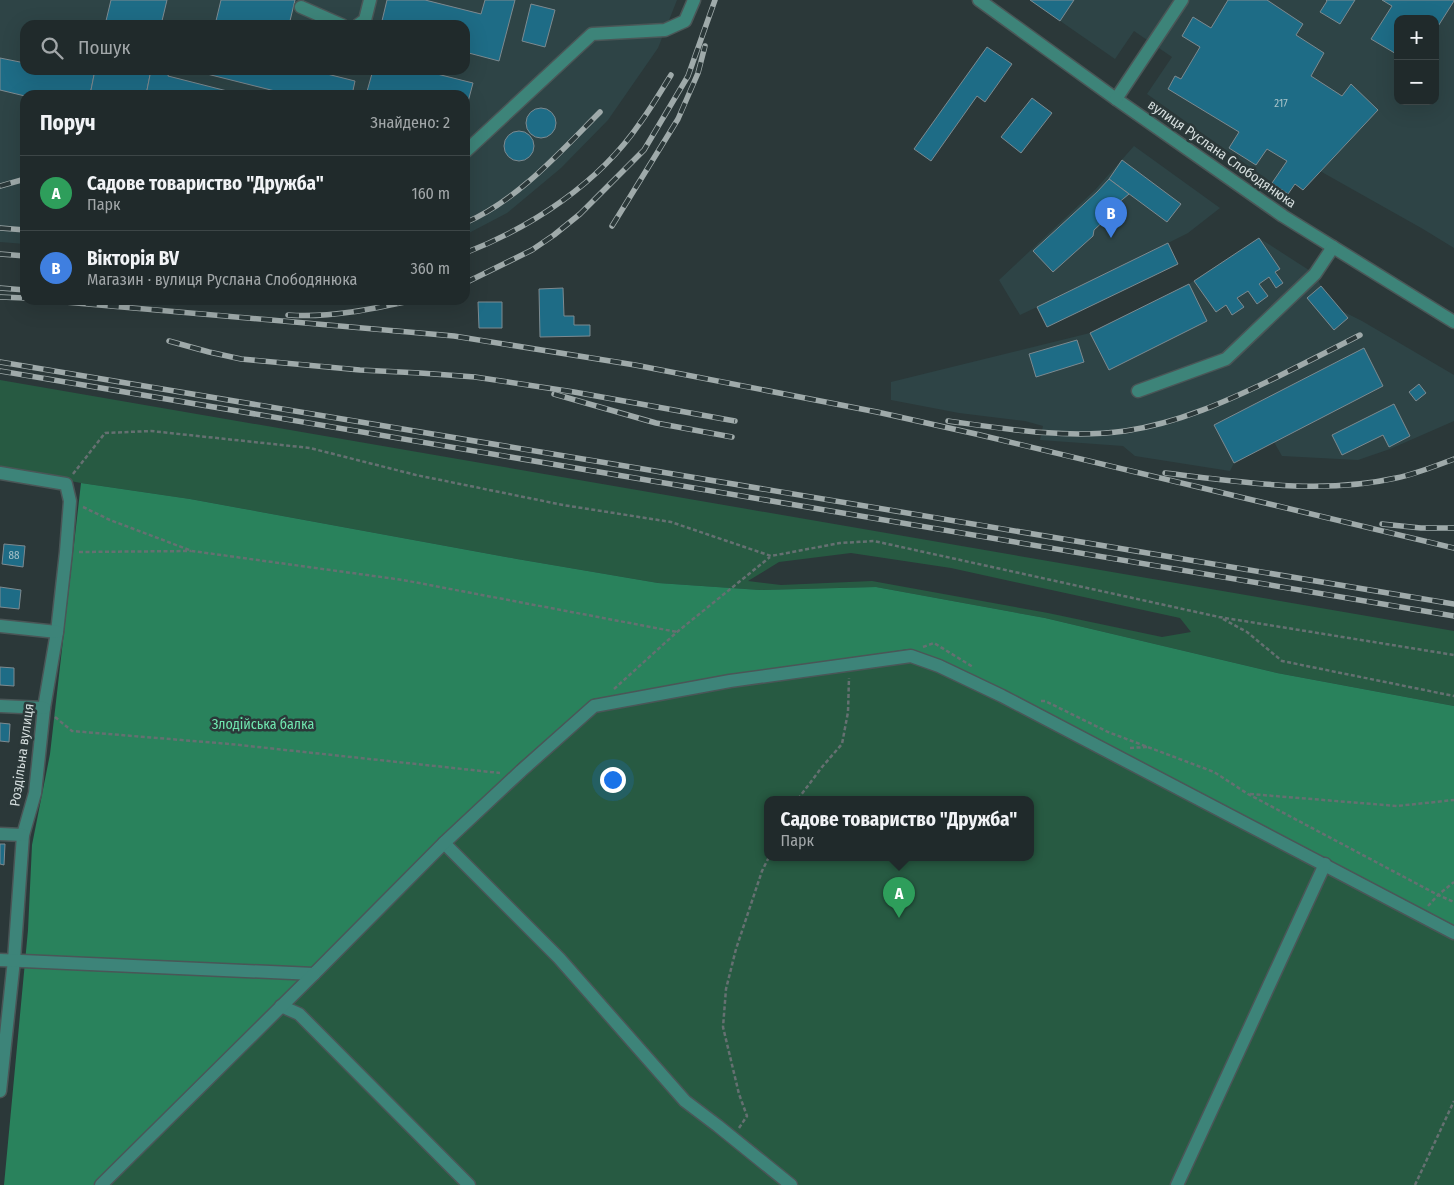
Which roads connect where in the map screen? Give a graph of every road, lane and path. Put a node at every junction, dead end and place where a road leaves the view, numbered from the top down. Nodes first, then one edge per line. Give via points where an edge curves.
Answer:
1 (370, 0) edge
2 (694, 0) edge
3 (979, 0) edge
4 (1182, 0) edge
5 (301, 8) dead end
6 (330, 20) edge
7 (365, 20) edge
8 (1116, 99) junction
9 (470, 147) edge
10 (1333, 247) junction
11 (1454, 322) edge
12 (1138, 391) dead end
13 (0, 473) edge
14 (66, 484) junction
15 (70, 501) junction
16 (192, 551) junction
17 (66, 552) junction
18 (771, 556) junction
19 (1220, 617) junction
20 (0, 626) edge
21 (57, 632) junction
22 (677, 632) junction
23 (1454, 655) edge
24 (850, 664) junction
25 (1454, 696) edge
26 (1038, 701) dead end
27 (0, 706) edge
28 (594, 706) junction
29 (44, 708) junction
30 (521, 771) junction
31 (1248, 794) junction
32 (800, 796) edge
33 (1454, 800) edge
34 (0, 834) edge
35 (23, 835) junction
36 (444, 842) junction
37 (767, 861) edge
38 (1325, 864) junction
39 (1454, 882) edge
40 (1438, 895) junction
41 (1454, 902) edge
42 (1420, 915) junction
43 (1454, 933) edge
44 (0, 960) edge
45 (14, 960) junction
46 (314, 974) junction
47 (281, 1006) junction
48 (0, 1083) edge
49 (0, 1091) edge
50 (1454, 1101) edge
51 (734, 1139) junction
52 (101, 1185) edge
53 (469, 1185) edge
54 (791, 1185) edge
55 (1177, 1185) edge
56 (1415, 1185) edge

1 - 7 street
2 - 9 street via 685,21 665,30 592,34
3 - 8 street, вулиця Руслана Слободянюка
4 - 8 street
5 - 6 street
8 - 10 street, вулиця Руслана Слободянюка via 1283,216
10 - 11 street, вулиця Руслана Слободянюка
10 - 12 street via 1315,274 1226,359
13 - 14 street
14 - 15 street, Роздільна вулиця
14 - 18 path via 105,432 151,431 310,448 416,476 562,505 671,522
15 - 16 path
15 - 17 street, Роздільна вулиця
16 - 17 path
16 - 22 path via 404,580
17 - 21 street, Роздільна вулиця
18 - 19 path via 840,543 874,541
18 - 22 path
19 - 23 path
19 - 25 path via 1247,632 1282,661
20 - 21 street
21 - 29 street, Роздільна вулиця
22 - 28 path
24 - 28 street via 730,681
24 - 32 path via 848,712 842,744
24 - 38 street via 911,656 938,666
26 - 31 path via 1046,701 1108,732 1214,772
27 - 29 street
28 - 30 street
29 - 30 path via 72,731 230,744 497,773
29 - 35 street, Роздільна вулиця via 35,793
30 - 36 street
31 - 33 path via 1397,806
31 - 40 path
34 - 35 street
35 - 45 street, Роздільна вулиця
36 - 46 street
36 - 51 street via 559,958 686,1101
37 - 51 path via 736,949 726,989 724,1027 747,1116
38 - 42 street
38 - 55 street
39 - 40 path
40 - 41 path
40 - 42 path
42 - 43 street
44 - 45 street
45 - 46 street
45 - 48 street, Роздільна вулиця
46 - 47 street
47 - 52 street
47 - 53 street via 299,1014
48 - 49 street, Роздільна вулиця
50 - 56 path
51 - 54 street

